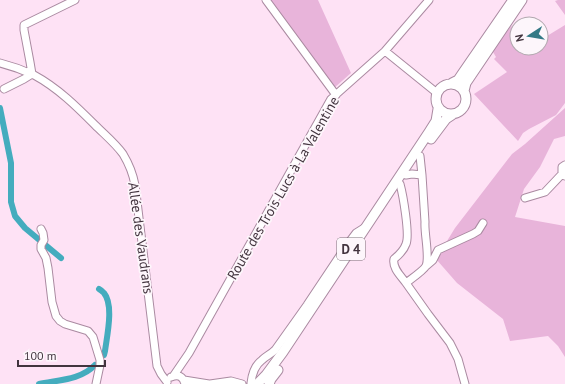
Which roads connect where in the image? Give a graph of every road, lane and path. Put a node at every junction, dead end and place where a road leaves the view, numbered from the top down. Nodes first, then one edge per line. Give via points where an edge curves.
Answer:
1 (75, 0) edge
2 (266, 0) edge
3 (429, 0) edge
4 (513, 0) edge
5 (522, 0) edge
6 (385, 51) junction
7 (0, 63) edge
8 (32, 74) junction
9 (452, 83) junction
10 (4, 89) dead end
11 (464, 91) junction
12 (437, 93) junction
13 (336, 95) junction
14 (438, 109) junction
15 (452, 115) junction
16 (420, 156) junction
17 (565, 165) edge
18 (406, 174) junction
19 (422, 175) junction
20 (564, 175) edge
21 (400, 184) junction
22 (525, 198) dead end
23 (483, 222) dead end
24 (366, 227) junction
25 (41, 229) dead end
26 (426, 266) junction
27 (406, 282) junction
28 (170, 379) edge
29 (185, 382) edge
30 (224, 383) edge
31 (96, 384) edge
32 (209, 384) edge
33 (251, 384) edge
34 (270, 384) edge
35 (465, 384) edge

1 - 8 street via 24,25
2 - 13 street
3 - 6 street, Route des Trois Lucs à La Valentine
4 - 9 main road via 458,80
5 - 11 main road via 466,83
6 - 12 street
6 - 13 street, Route des Trois Lucs à La Valentine
7 - 8 street, Allée des Vaudrans
8 - 10 street
8 - 28 street, Allée des Vaudrans via 70,101 116,146 128,163 135,185 156,359
9 - 11 main road
9 - 12 main road via 446,84
11 - 15 main road via 466,102 463,108
12 - 14 main road via 435,98
13 - 28 street, Route des Trois Lucs à La Valentine via 331,99 189,353
14 - 15 main road
14 - 24 main road, D 4 via 436,121
15 - 16 main road, D 4 via 446,119
16 - 18 main road, D 4
16 - 19 street
17 - 20 street via 562,167
18 - 19 street
18 - 21 main road, D 4
19 - 26 street
20 - 22 street via 545,192
21 - 27 street via 408,238 406,246 393,262 396,271
21 - 34 main road, D 4
23 - 26 street via 478,231 438,250
24 - 33 main road, D 4 via 283,352 266,375
24 - 33 street via 360,229 347,245 275,350 258,364
25 - 31 street via 41,249 46,258 56,316 65,324 88,331 93,338 100,360
26 - 27 street
27 - 35 street via 450,343 458,359
28 - 29 street via 180,376
29 - 32 street
30 - 32 street
30 - 33 street via 231,381

